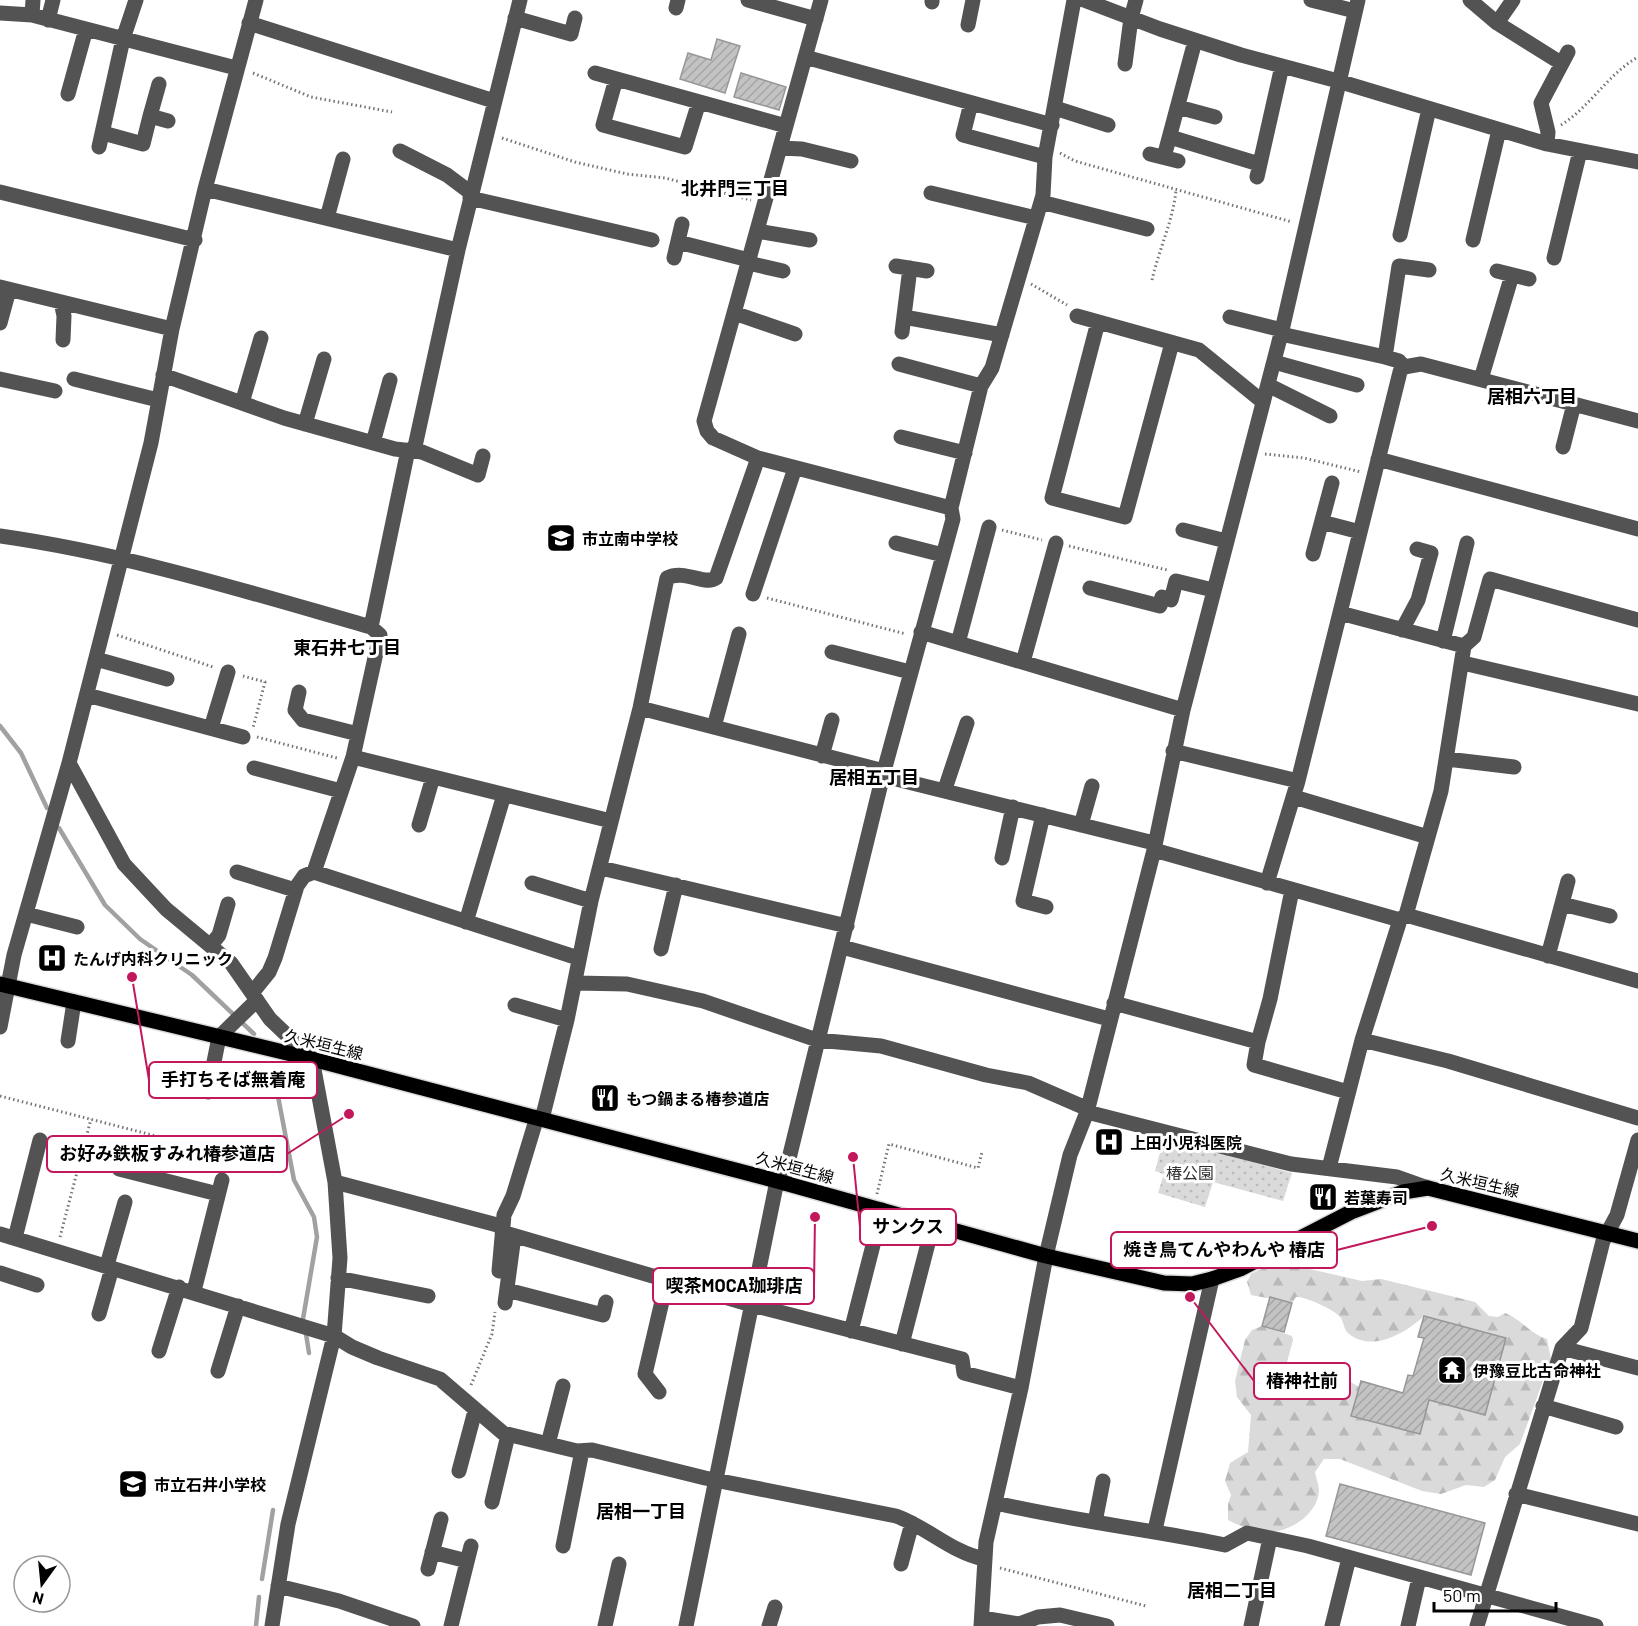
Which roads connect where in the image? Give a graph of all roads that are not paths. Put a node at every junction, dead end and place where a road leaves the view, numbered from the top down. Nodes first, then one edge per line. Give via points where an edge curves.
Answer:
1 (53, 0) edge
2 (136, 0) edge
3 (256, 0) edge
4 (520, 0) edge
5 (748, 0) edge
6 (821, 0) edge
7 (973, 0) edge
8 (1074, 0) edge
9 (1084, 0) edge
10 (1136, 0) edge
11 (1311, 0) edge
12 (1470, 0) edge
13 (1513, 0) edge
14 (1356, 6) edge
15 (32, 8) edge
16 (0, 13) edge
17 (516, 18) junction
18 (575, 18) dead end
19 (1131, 18) junction
20 (816, 19) junction
21 (48, 20) junction
22 (249, 23) junction
23 (1497, 23) junction
24 (968, 25) dead end
25 (86, 29) junction
26 (123, 39) junction
27 (1195, 41) junction
28 (805, 57) junction
29 (1125, 64) dead end
30 (1282, 66) junction
31 (236, 68) junction
32 (595, 74) dead end
33 (616, 79) junction
34 (1338, 81) junction
35 (159, 84) dead end
36 (68, 94) dead end
37 (494, 101) junction
38 (699, 102) junction
39 (971, 103) junction
40 (1178, 107) junction
41 (1054, 108) junction
42 (1429, 110) junction
43 (150, 116) junction
44 (1215, 117) dead end
45 (168, 121) dead end
46 (1052, 125) junction
47 (1108, 125) dead end
48 (786, 126) junction
49 (1499, 130) junction
50 (1547, 136) junction
51 (1170, 137) junction
52 (780, 148) junction
53 (400, 151) dead end
54 (1580, 151) junction
55 (1046, 152) junction
56 (1164, 157) dead end
57 (415, 158) junction
58 (343, 159) dead end
59 (851, 161) dead end
60 (1638, 162) edge
61 (407, 173) dead end
62 (205, 189) junction
63 (0, 192) edge
64 (931, 193) dead end
65 (470, 196) junction
66 (1041, 202) junction
67 (327, 218) junction
68 (1036, 218) junction
69 (682, 224) dead end
70 (1147, 229) dead end
71 (757, 231) junction
72 (1400, 235) dead end
73 (195, 240) junction
74 (652, 240) dead end
75 (810, 240) dead end
76 (1473, 240) dead end
77 (678, 242) junction
78 (458, 249) junction
79 (674, 258) dead end
80 (1554, 258) dead end
81 (748, 262) junction
82 (1429, 270) dead end
83 (783, 271) dead end
84 (927, 271) dead end
85 (1529, 279) dead end
86 (4, 289) edge
87 (62, 302) junction
88 (734, 313) junction
89 (1077, 316) road end
90 (1230, 317) dead end
91 (1098, 322) junction
92 (0, 323) edge
93 (172, 329) junction
94 (1282, 332) junction
95 (795, 334) dead end
96 (1002, 335) junction
97 (261, 338) dead end
98 (63, 340) dead end
99 (1172, 343) junction
100 (1385, 357) junction
101 (324, 359) dead end
102 (1274, 362) junction
103 (899, 364) dead end
104 (1404, 367) junction
105 (163, 375) junction
106 (0, 379) edge
107 (74, 379) dead end
108 (1481, 379) junction
109 (390, 380) dead end
110 (1268, 385) junction
111 (1357, 385) dead end
112 (981, 386) junction
113 (55, 391) dead end
114 (158, 400) junction
115 (1263, 402) junction
116 (242, 403) junction
117 (1574, 404) junction
118 (1330, 416) dead end
119 (1637, 418) edge
120 (305, 424) junction
121 (901, 437) dead end
122 (373, 443) junction
123 (1563, 447) dead end
124 (411, 450) junction
125 (965, 453) junction
126 (483, 456) dead end
127 (758, 458) junction
128 (1378, 459) junction
129 (795, 468) junction
130 (1332, 483) dead end
131 (951, 508) junction
132 (1322, 522) junction
133 (989, 527) road end
134 (1638, 529) edge
135 (1183, 530) dead end
136 (1360, 532) junction
137 (0, 536) edge
138 (1226, 541) junction
139 (896, 543) dead end
140 (1056, 543) road end
141 (1467, 543) dead end
142 (1417, 549) dead end
143 (1313, 554) dead end
144 (943, 555) junction
145 (122, 557) junction
146 (1090, 588) dead end
147 (1214, 590) junction
148 (753, 594) road end
149 (1340, 613) junction
150 (1638, 620) edge
151 (371, 627) junction
152 (1402, 630) junction
153 (739, 634) dead end
154 (920, 635) junction
155 (1443, 641) junction
156 (958, 643) junction
157 (1464, 646) junction
158 (832, 652) dead end
159 (96, 659) junction
160 (1023, 662) junction
161 (1463, 663) junction
162 (228, 672) dead end
163 (910, 672) junction
164 (167, 679) dead end
165 (299, 692) dead end
166 (87, 695) junction
167 (1638, 704) edge
168 (640, 708) junction
169 (1183, 710) junction
170 (832, 720) dead end
171 (967, 723) dead end
172 (714, 727) junction
173 (211, 728) junction
174 (358, 734) junction
175 (243, 737) dead end
176 (1173, 751) junction
177 (822, 756) junction
178 (353, 757) junction
179 (1446, 759) junction
180 (69, 763) junction
181 (1514, 767) dead end
182 (254, 768) dead end
183 (884, 773) junction
184 (433, 777) junction
185 (1298, 781) junction
186 (1092, 786) dead end
187 (945, 789) junction
188 (341, 791) junction
189 (504, 795) junction
190 (1294, 797) junction
191 (1013, 807) junction
192 (1043, 815) junction
193 (611, 821) junction
194 (419, 825) dead end
195 (1081, 825) junction
196 (1428, 837) junction
197 (1154, 847) junction
198 (1002, 858) dead end
199 (601, 868) junction
200 (237, 872) dead end
201 (315, 872) junction
202 (1568, 881) dead end
203 (1267, 883) junction
204 (532, 884) dead end
205 (676, 885) junction
206 (295, 890) junction
207 (1292, 890) junction
208 (591, 900) junction
209 (228, 904) dead end
210 (1562, 904) junction
211 (1047, 907) dead end
212 (26, 914) junction
213 (1610, 916) dead end
214 (1403, 918) junction
215 (466, 921) junction
216 (847, 926) junction
217 (77, 927) dead end
218 (210, 945) junction
219 (842, 947) junction
220 (661, 950) dead end
221 (1548, 956) junction
222 (578, 958) junction
223 (1638, 981) edge
224 (575, 983) junction
225 (4, 985) edge
226 (255, 997) junction
227 (74, 1002) junction
228 (1114, 1003) junction
229 (515, 1005) dead end
230 (1109, 1019) junction
231 (567, 1020) junction
232 (0, 1027) edge
233 (219, 1037) junction
234 (817, 1040) junction
235 (1362, 1040) junction
236 (68, 1041) dead end
237 (1258, 1041) junction
238 (312, 1059) junction
239 (208, 1092) dead end
240 (1348, 1092) junction
241 (1087, 1110) junction
242 (539, 1118) junction
243 (1638, 1118) edge
244 (40, 1140) dead end
245 (1637, 1144) edge
246 (1329, 1168) junction
247 (119, 1169) dead end
248 (335, 1182) junction
249 (780, 1182) junction
250 (1428, 1188) junction
251 (125, 1202) dead end
252 (878, 1209) junction
253 (933, 1224) junction
254 (506, 1231) junction
255 (1609, 1233) junction
256 (7, 1236) edge
257 (1638, 1241) edge
258 (1046, 1256) junction
259 (110, 1266) junction
260 (499, 1271) dead end
261 (0, 1273) edge
262 (338, 1278) junction
263 (1212, 1279) junction
264 (667, 1280) junction
265 (37, 1285) dead end
266 (186, 1289) junction
267 (428, 1296) dead end
268 (606, 1302) dead end
269 (752, 1305) junction
270 (238, 1306) junction
271 (99, 1314) dead end
272 (851, 1331) junction
273 (334, 1336) junction
274 (902, 1344) junction
275 (1562, 1348) junction
276 (159, 1351) dead end
277 (1638, 1368) edge
278 (218, 1371) dead end
279 (563, 1386) dead end
280 (1021, 1388) junction
281 (659, 1392) dead end
282 (1543, 1406) junction
283 (475, 1411) junction
284 (1616, 1427) dead end
285 (508, 1435) junction
286 (548, 1444) junction
287 (582, 1451) junction
288 (459, 1471) dead end
289 (716, 1480) junction
290 (1103, 1481) dead end
291 (1516, 1494) junction
292 (492, 1502) dead end
293 (996, 1503) junction
294 (441, 1519) dead end
295 (912, 1522) junction
296 (1095, 1522) junction
297 (1638, 1524) edge
298 (1155, 1530) junction
299 (1270, 1538) junction
300 (471, 1546) dead end
301 (563, 1546) dead end
302 (432, 1552) junction
303 (1349, 1558) junction
304 (467, 1561) junction
305 (984, 1561) junction
306 (619, 1564) dead end
307 (901, 1564) dead end
308 (428, 1569) dead end
309 (1419, 1578) junction
310 (278, 1586) junction
311 (1484, 1596) junction
312 (775, 1607) dead end
313 (982, 1624) edge
314 (272, 1626) edge
315 (413, 1626) edge
316 (451, 1626) edge
317 (605, 1626) edge
318 (686, 1626) edge
319 (770, 1626) edge
320 (1107, 1626) edge
321 (1251, 1626) edge
322 (1332, 1626) edge
323 (1408, 1626) edge
324 (1477, 1626) edge
325 (1596, 1626) edge

1 - 21 street
2 - 26 street
3 - 22 street
4 - 17 street
5 - 20 street
6 - 20 street
7 - 24 street
8 - 41 street
9 - 19 street
10 - 19 street
11 - 14 street
12 - 23 street
13 - 23 street
14 - 34 street
15 - 16 street
15 - 21 street
17 - 18 street via 571,34
17 - 37 street
19 - 27 street
19 - 29 street
20 - 28 street
21 - 25 street
22 - 31 street
22 - 37 street
23 - 50 street via 1565,57 1541,103
25 - 26 street
25 - 36 street
26 - 31 street
26 - 43 street via 101,140 143,144
27 - 30 street
27 - 40 street
28 - 39 street
28 - 48 street
30 - 34 street
30 - 51 street via 1258,171
31 - 62 street
32 - 33 street
33 - 38 street
33 - 38 street via 603,125 685,147
34 - 42 street
34 - 94 street
35 - 43 street
37 - 65 street
38 - 48 street
39 - 46 street
39 - 55 street via 963,135
40 - 44 street
40 - 51 street
41 - 46 street
41 - 47 street
42 - 49 street
42 - 72 street
43 - 45 street
46 - 55 street
48 - 52 street
49 - 50 street
49 - 76 street
50 - 54 street
51 - 56 street
52 - 59 street
52 - 71 street
53 - 57 street
54 - 60 street
54 - 80 street via 1553,232
55 - 66 street
57 - 61 street
57 - 65 street via 447,175
58 - 67 street
62 - 67 street
62 - 73 street
63 - 73 street
64 - 68 street
65 - 74 street via 548,224 623,242
65 - 78 street
66 - 68 street
66 - 70 street
67 - 78 street
68 - 96 street
69 - 77 street
71 - 75 street
71 - 81 street
73 - 93 street
77 - 79 street
77 - 81 street
78 - 124 street
81 - 83 street
81 - 88 street
82 - 100 street via 1399,266
84 - 96 street via 903,267 903,325
85 - 108 street via 1505,273
86 - 87 street
86 - 92 street
87 - 93 street
87 - 98 street
88 - 95 street
88 - 127 street via 704,420 713,438
89 - 91 street
90 - 94 street
91 - 99 street
91 - 99 street via 1052,498 1125,517
93 - 105 street
94 - 100 street
94 - 102 street
96 - 112 street via 993,368
97 - 116 street
99 - 115 street via 1199,350
100 - 104 street
101 - 120 street
102 - 110 street
102 - 111 street
103 - 112 street
104 - 108 street via 1421,364
104 - 128 street
105 - 114 street
105 - 116 street
106 - 113 street
107 - 114 street
108 - 117 street
109 - 122 street
110 - 115 street
110 - 118 street
112 - 125 street
114 - 145 street
115 - 138 street
116 - 120 street
117 - 119 street
117 - 123 street
120 - 122 street
121 - 125 street
122 - 124 street
124 - 126 street via 478,475
124 - 151 street
125 - 131 street
127 - 129 street
127 - 168 street via 716,578 710,581 676,573 667,578
128 - 134 street
128 - 136 street
129 - 131 street
129 - 148 street
130 - 132 street
131 - 144 street via 953,519
132 - 136 street
132 - 143 street
133 - 156 street
135 - 138 street
136 - 149 street
137 - 145 street
138 - 147 street
139 - 144 street
140 - 160 street
141 - 155 street
142 - 152 street via 1431,553 1418,600
144 - 154 street
145 - 151 street
145 - 159 street
146 - 147 street via 1160,606 1162,597 1171,600 1176,581
147 - 169 street
149 - 152 street
149 - 185 street
150 - 157 street via 1490,579 1474,637
151 - 174 street via 380,634
152 - 155 street
153 - 172 street
154 - 156 street
154 - 163 street
155 - 157 street
156 - 160 street
157 - 161 street
158 - 163 street
159 - 164 street
159 - 166 street
160 - 169 street
161 - 167 street
161 - 179 street
162 - 173 street
163 - 183 street
165 - 174 street via 295,710 303,720
166 - 173 street
166 - 180 street
168 - 172 street
168 - 193 street
169 - 176 street
170 - 177 street
171 - 187 street
172 - 177 street
173 - 175 street
174 - 178 street
176 - 185 street
176 - 197 street
177 - 183 street
178 - 184 street
178 - 188 street
179 - 181 street
179 - 196 street
180 - 212 street
180 - 218 street via 124,864 166,909
182 - 188 street
183 - 187 street
183 - 216 street
184 - 189 street
184 - 194 street
185 - 190 street
186 - 195 street
187 - 191 street
188 - 201 street
189 - 193 street
189 - 215 street
190 - 196 street
190 - 203 street
191 - 192 street
191 - 198 street
192 - 195 street
192 - 211 street via 1023,901
193 - 199 street
195 - 197 street
196 - 214 street
197 - 203 street
197 - 228 street
199 - 205 street
199 - 208 street
200 - 206 street
201 - 206 street via 304,876
201 - 215 street
202 - 210 street
203 - 207 street
204 - 208 street
205 - 216 street
205 - 220 street
206 - 226 street via 276,958
207 - 214 street
207 - 237 street
208 - 222 street
209 - 218 street via 219,935
210 - 213 street
210 - 221 street
212 - 217 street
212 - 225 street
214 - 221 street
214 - 235 street
215 - 222 street
216 - 219 street
218 - 226 street via 239,972
219 - 230 street
219 - 234 street
221 - 223 street
222 - 224 street
224 - 231 street
224 - 234 street via 627,984 702,1001
225 - 227 main road, 久米垣生線
225 - 232 street
226 - 233 street
226 - 238 street via 270,1019
227 - 233 main road, 久米垣生線
227 - 236 street
228 - 230 street
228 - 237 street
229 - 231 street
230 - 241 street
231 - 242 street
233 - 238 main road, 久米垣生線
233 - 239 street
234 - 241 street via 881,1046 1028,1083
234 - 249 street
235 - 240 street
235 - 243 street via 1448,1061
237 - 240 street via 1254,1065
238 - 242 main road, 久米垣生線
238 - 248 street
240 - 246 street
241 - 246 street via 1291,1164
241 - 258 street via 1070,1155
242 - 249 main road, 久米垣生線
242 - 254 street
244 - 256 street
245 - 255 street
246 - 250 street via 1397,1177
247 - 266 street via 220,1187
248 - 254 street
248 - 262 street
249 - 252 main road, 久米垣生線
249 - 269 street
250 - 255 main road, 久米垣生線
250 - 263 main road, 久米垣生線 via 1403,1192 1351,1212 1240,1269
251 - 259 street
252 - 253 main road, 久米垣生線
252 - 272 street
253 - 258 main road, 久米垣生線
253 - 274 street
254 - 260 street
254 - 264 street
254 - 268 street via 502,1301 603,1315
255 - 257 main road, 久米垣生線
255 - 275 street via 1603,1241 1581,1328
256 - 259 street
258 - 263 main road, 久米垣生線 via 1164,1282 1192,1284
258 - 280 street
259 - 266 street
259 - 271 street
261 - 265 street
262 - 267 street
262 - 273 street
263 - 298 street
264 - 269 street
264 - 281 street via 645,1374
266 - 270 street
266 - 276 street
269 - 272 street
269 - 289 street
270 - 273 street
270 - 278 street
272 - 274 street
273 - 283 street via 378,1358 440,1379
273 - 310 street via 288,1524
274 - 280 street via 962,1359 964,1373
275 - 277 street
275 - 282 street
279 - 286 street
280 - 293 street
282 - 284 street
282 - 291 street
283 - 285 street
283 - 288 street
285 - 286 street
285 - 292 street
286 - 287 street
287 - 289 street via 592,1450
287 - 301 street
289 - 295 street via 880,1512
289 - 318 street
290 - 296 street
291 - 297 street
291 - 311 street
293 - 296 street
293 - 305 street
294 - 302 street
295 - 305 street via 961,1552
295 - 307 street
296 - 298 street
298 - 299 street via 1225,1545 1247,1533
299 - 303 street
299 - 321 street
300 - 304 street
302 - 304 street
302 - 308 street
303 - 309 street
303 - 322 street
304 - 316 street
305 - 313 street
306 - 317 street
309 - 311 street
309 - 323 street
310 - 314 street
310 - 315 street
311 - 324 street
311 - 325 street
312 - 319 street
313 - 320 street via 1019,1624 1060,1615

